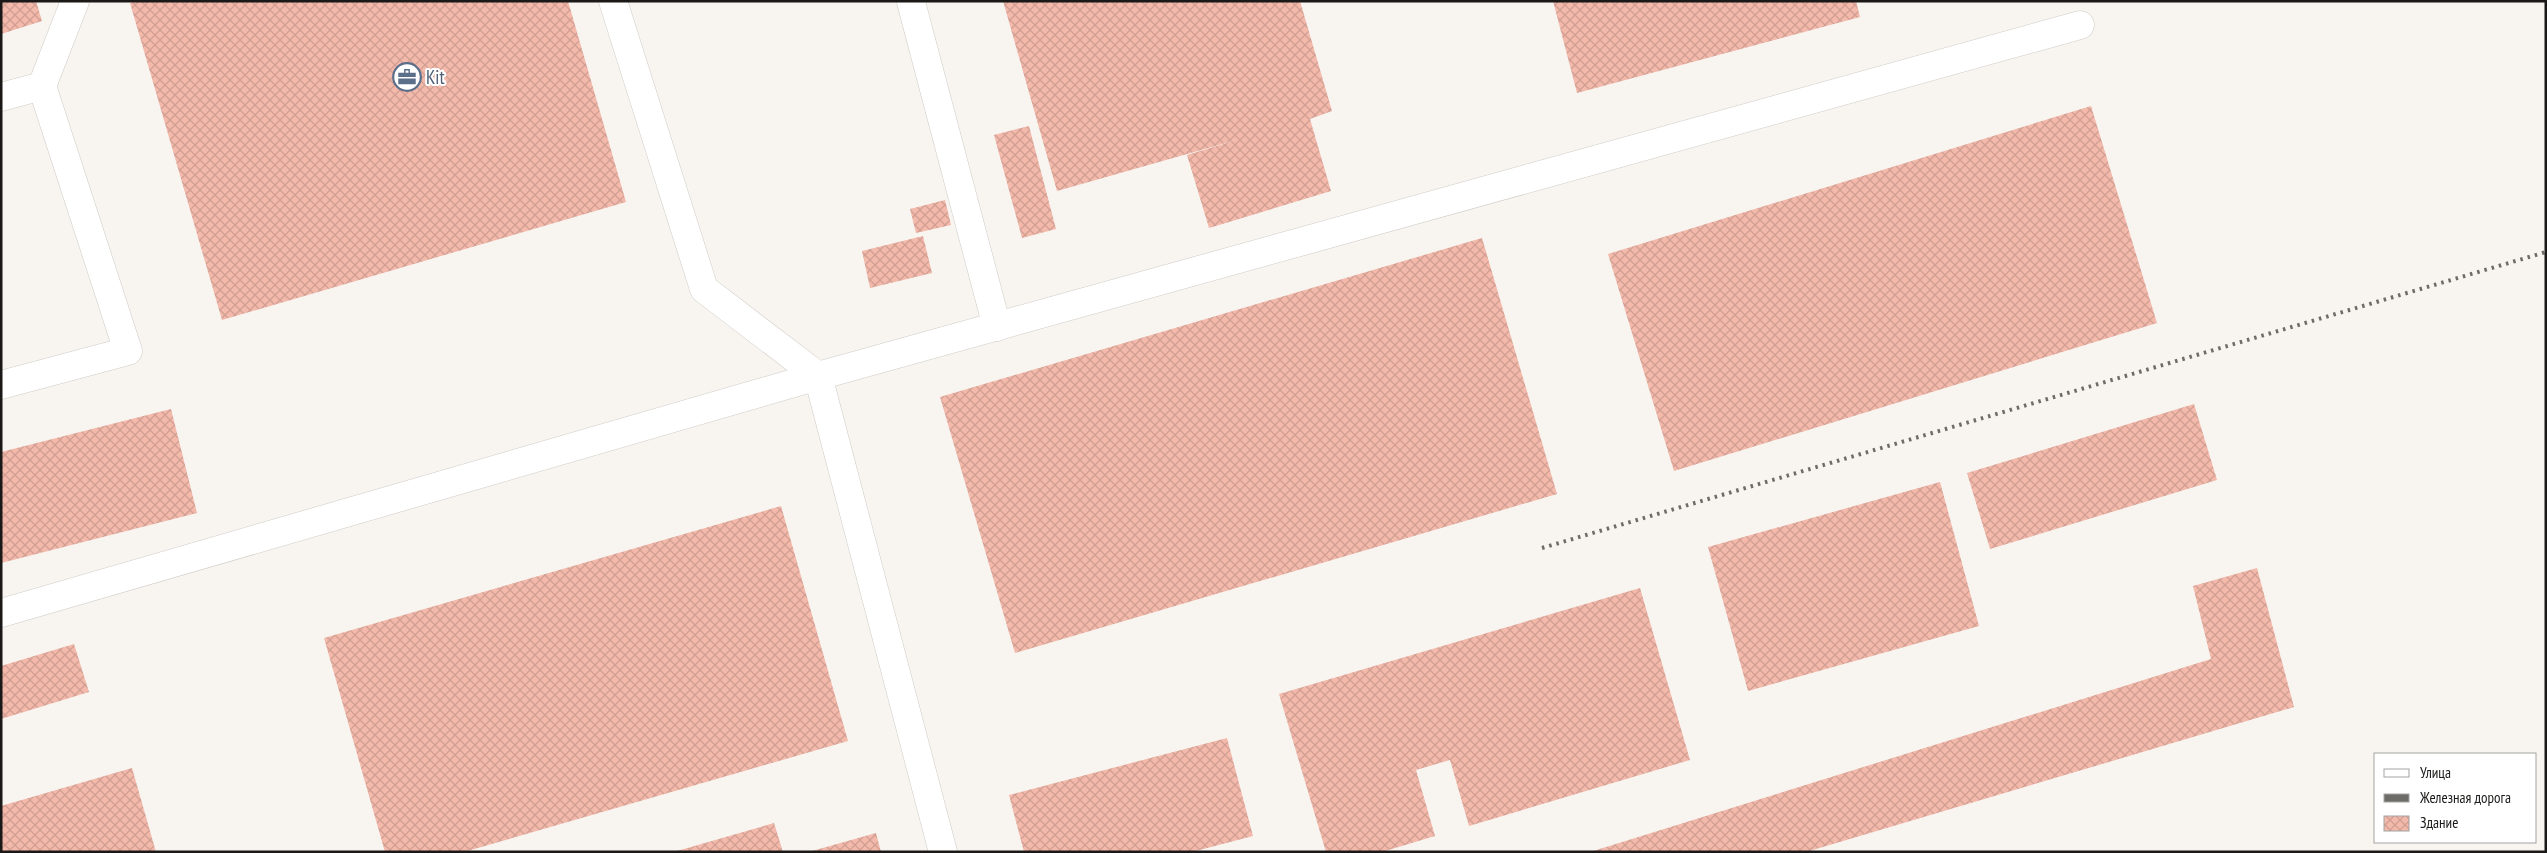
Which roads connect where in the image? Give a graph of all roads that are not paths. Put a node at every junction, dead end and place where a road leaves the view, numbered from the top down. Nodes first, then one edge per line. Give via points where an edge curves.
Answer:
1 (75, 1) edge
2 (613, 1) edge
3 (911, 2) dead end
4 (2080, 25) dead end
5 (42, 86) junction
6 (1, 97) edge
7 (997, 327) junction
8 (818, 376) junction
9 (1, 385) edge
10 (1, 613) edge
11 (943, 852) edge

1 - 5 lane
2 - 8 lane via 704,289
3 - 7 lane
4 - 7 lane
5 - 6 lane
5 - 9 lane via 128,351
7 - 8 lane
8 - 10 lane
8 - 11 lane

